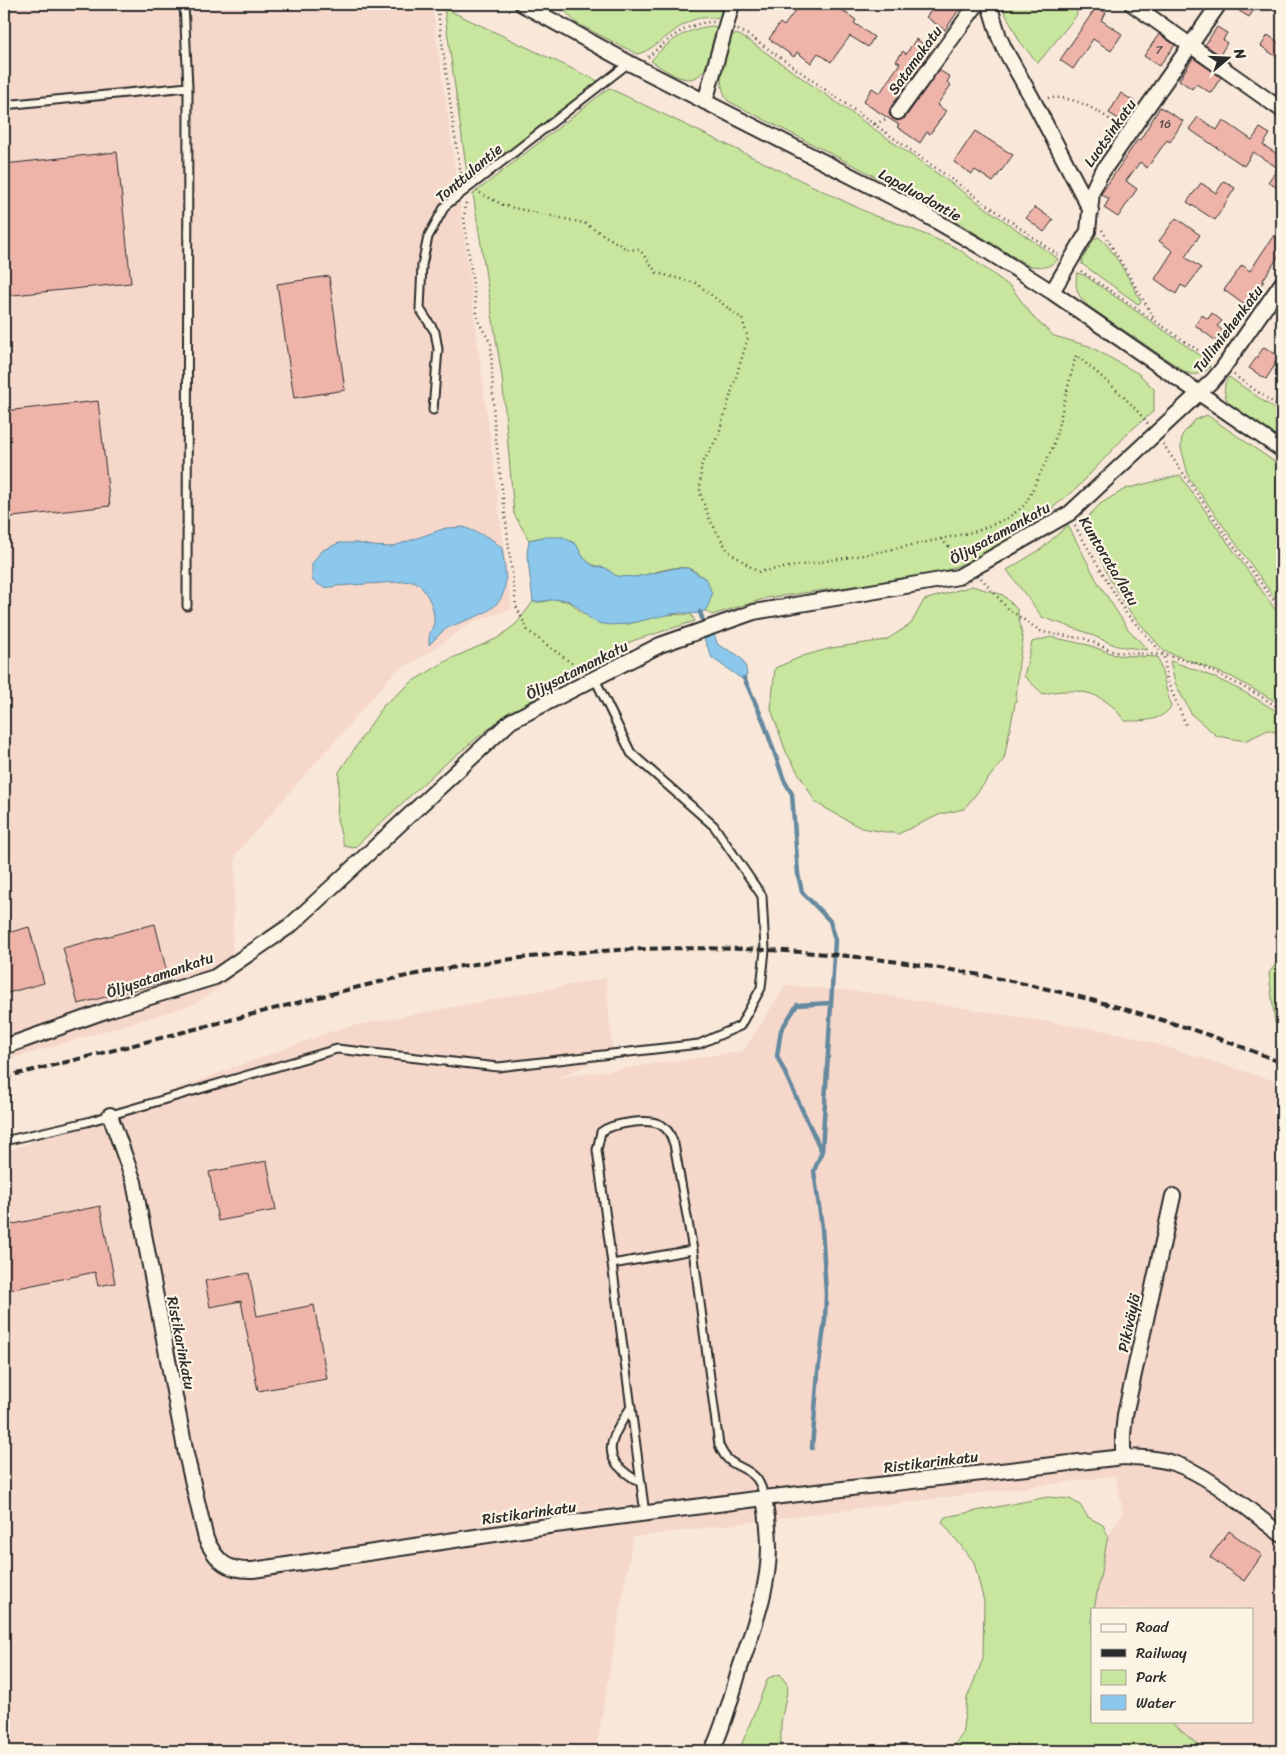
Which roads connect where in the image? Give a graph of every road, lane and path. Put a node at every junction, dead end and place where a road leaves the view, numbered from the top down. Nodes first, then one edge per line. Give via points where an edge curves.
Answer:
1 (184, 4) edge
2 (437, 4) edge
3 (522, 4) edge
4 (732, 4) edge
5 (977, 4) edge
6 (989, 4) edge
7 (1132, 4) edge
8 (1220, 4) edge
9 (726, 24) junction
10 (1190, 46) junction
11 (633, 64) junction
12 (188, 87) junction
13 (1034, 100) junction
14 (705, 102) junction
15 (4, 106) edge
16 (1282, 110) edge
17 (898, 112) dead end
18 (1130, 134) junction
19 (467, 190) junction
20 (1091, 212) junction
21 (1070, 264) junction
22 (1282, 283) edge
23 (1052, 292) junction
24 (1154, 319) junction
25 (1223, 368) junction
26 (1199, 393) junction
27 (1282, 409) edge
28 (433, 410) dead end
29 (1156, 434) junction
30 (1282, 450) edge
31 (1068, 514) junction
32 (940, 539) junction
33 (972, 569) junction
34 (187, 606) dead end
35 (1282, 612) edge
36 (1164, 655) junction
37 (595, 679) junction
38 (1282, 710) edge
39 (1186, 724) dead end
40 (4, 1047) edge
41 (110, 1115) junction
42 (4, 1141) edge
43 (1173, 1196) dead end
44 (693, 1250) junction
45 (612, 1264) junction
46 (631, 1407) junction
47 (1123, 1457) junction
48 (641, 1483) junction
49 (764, 1498) junction
50 (645, 1514) junction
51 (1282, 1535) edge
52 (712, 1751) edge

1 - 12 lane
2 - 19 path via 453,125
3 - 11 street, Lapaluodontie
4 - 9 street
5 - 17 street, Satamakatu
6 - 13 street via 999,37
7 - 10 street
8 - 10 street, Luotsinkatu
9 - 11 path via 700,23 688,27
9 - 14 street
9 - 21 path via 750,36
10 - 16 street
10 - 18 street, Luotsinkatu
11 - 14 street, Lapaluodontie
11 - 19 lane, Tonttulantie
12 - 15 lane
12 - 34 lane
13 - 18 path via 1055,98 1089,106
13 - 20 street
14 - 23 street, Lapaluodontie via 910,206
18 - 20 street, Luotsinkatu via 1097,180 1092,192
19 - 28 lane, Tonttulantie via 445,206 428,237 422,265 420,309 435,332 438,349
19 - 32 path via 505,206 584,224 627,249 640,250 657,273 696,283 742,319 748,338 718,436 701,466 700,493 710,520 728,551 758,572
19 - 37 path via 464,218 478,321 491,344 494,423 516,606 528,630
20 - 21 street, Luotsinkatu via 1088,230
20 - 24 path
21 - 23 street, Luotsinkatu
21 - 24 path
22 - 25 street, Tullimiehenkatu
23 - 26 street, Lapaluodontie
24 - 25 path
25 - 26 street, Tullimiehenkatu
25 - 27 path
26 - 29 street, Öljysatamankatu
26 - 30 street, Lapaluodontie
29 - 31 street, Öljysatamankatu
29 - 32 path via 1140,414 1076,355 1054,447 1025,505 1008,518 977,531
29 - 35 path
31 - 33 street, Öljysatamankatu
31 - 36 path, Kuntorata/latu via 1126,613
32 - 33 path
33 - 36 path via 1008,609 1042,632 1086,639 1114,652
33 - 37 street, Öljysatamankatu via 958,577 754,612 660,645
36 - 38 path via 1196,663
36 - 39 path via 1167,680
37 - 40 street, Öljysatamankatu via 511,722 291,925 215,977
37 - 41 lane via 631,753 714,826 762,896 765,950 762,988 740,1026 699,1044 498,1067 337,1049
41 - 42 lane
41 - 50 street, Ristikarinkatu via 134,1182 186,1454 206,1539 212,1551 229,1568 253,1570
43 - 47 street, Pikiväylä via 1125,1415
44 - 45 lane
44 - 45 lane via 670,1134 652,1122 612,1126 601,1132 597,1150
44 - 49 lane via 720,1445 728,1461 756,1478
45 - 46 lane
46 - 48 lane
46 - 48 lane via 614,1435 611,1450 616,1466
47 - 49 street, Ristikarinkatu
47 - 51 street, Ristikarinkatu via 1158,1459 1191,1470
48 - 50 lane
49 - 50 street, Ristikarinkatu
49 - 52 street via 769,1549 762,1600

